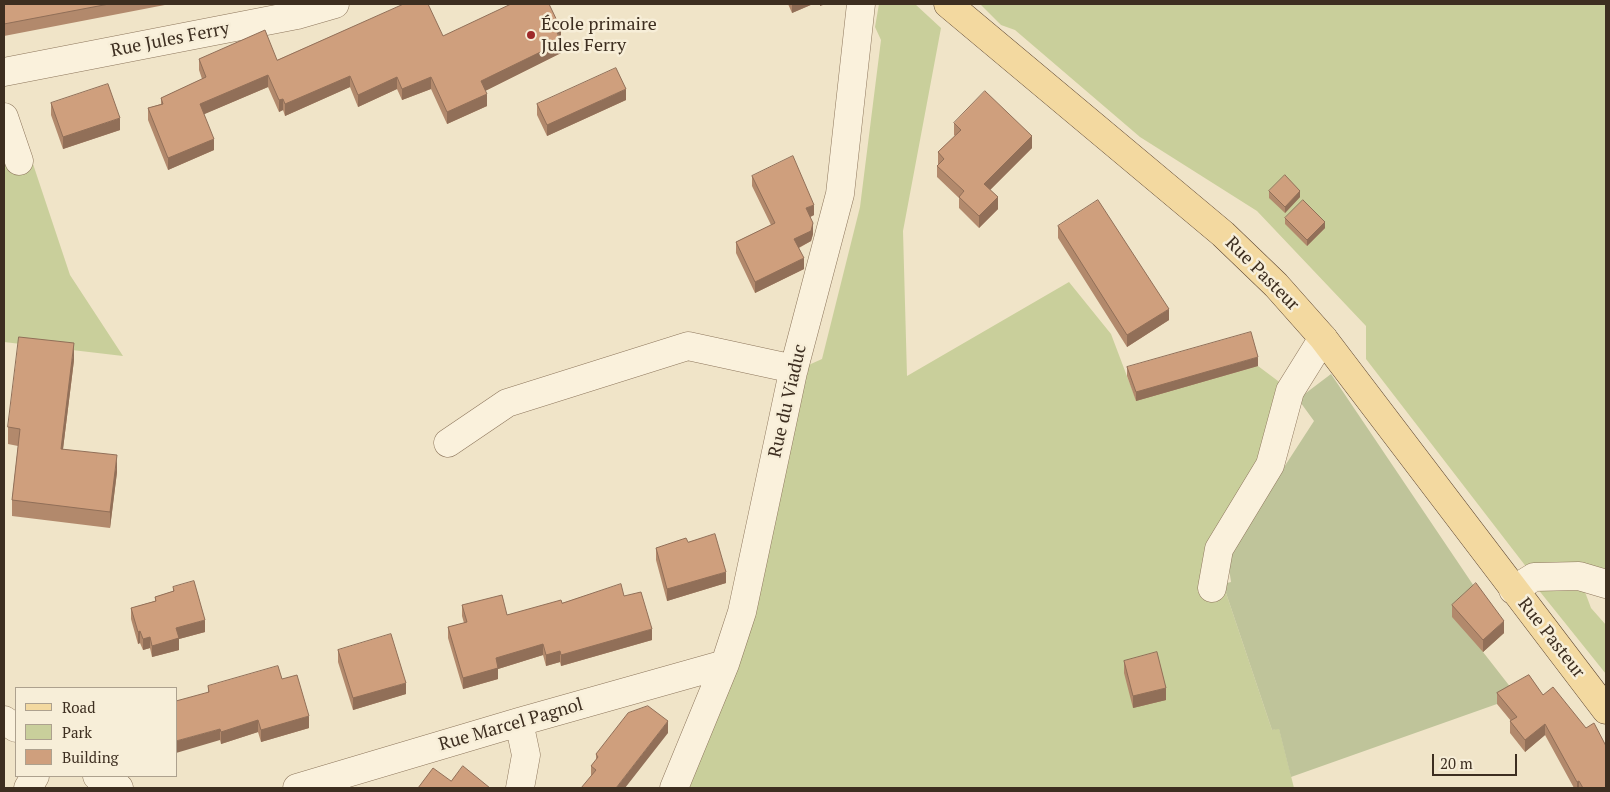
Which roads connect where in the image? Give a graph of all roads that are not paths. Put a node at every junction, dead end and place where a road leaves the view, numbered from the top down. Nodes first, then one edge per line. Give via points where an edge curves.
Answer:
1 (335, 4) edge
2 (862, 4) edge
3 (951, 7) edge
4 (4, 72) edge
5 (4, 117) edge
6 (19, 161) dead end
7 (1323, 338) junction
8 (794, 369) junction
9 (448, 443) dead end
10 (1606, 584) edge
11 (1212, 588) dead end
12 (1513, 590) junction
13 (725, 664) junction
14 (1606, 710) edge
15 (4, 720) edge
16 (519, 722) junction
17 (15, 727) edge
18 (34, 777) edge
19 (99, 777) edge
20 (28, 788) edge
21 (119, 788) edge
22 (297, 788) edge
23 (520, 788) edge
24 (674, 788) edge

1 - 4 street, Rue Jules Ferry via 297,15
2 - 8 street, Rue du Viaduc via 840,194
3 - 7 main road, Rue Pasteur via 1223,234 1276,285
5 - 6 street
7 - 11 street via 1290,391 1270,465 1219,549
7 - 12 main road, Rue Pasteur
8 - 9 street via 688,346 508,403
8 - 13 street, Rue du Viaduc via 742,612
10 - 12 street, Rue Pasteur via 1579,576 1534,577
12 - 14 main road, Rue Pasteur
13 - 16 street, Rue Marcel Pagnol
13 - 24 street, Rue du Viaduc
15 - 17 street
16 - 22 street, Rue Marcel Pagnol
16 - 23 street via 526,755
18 - 20 street
19 - 21 street

